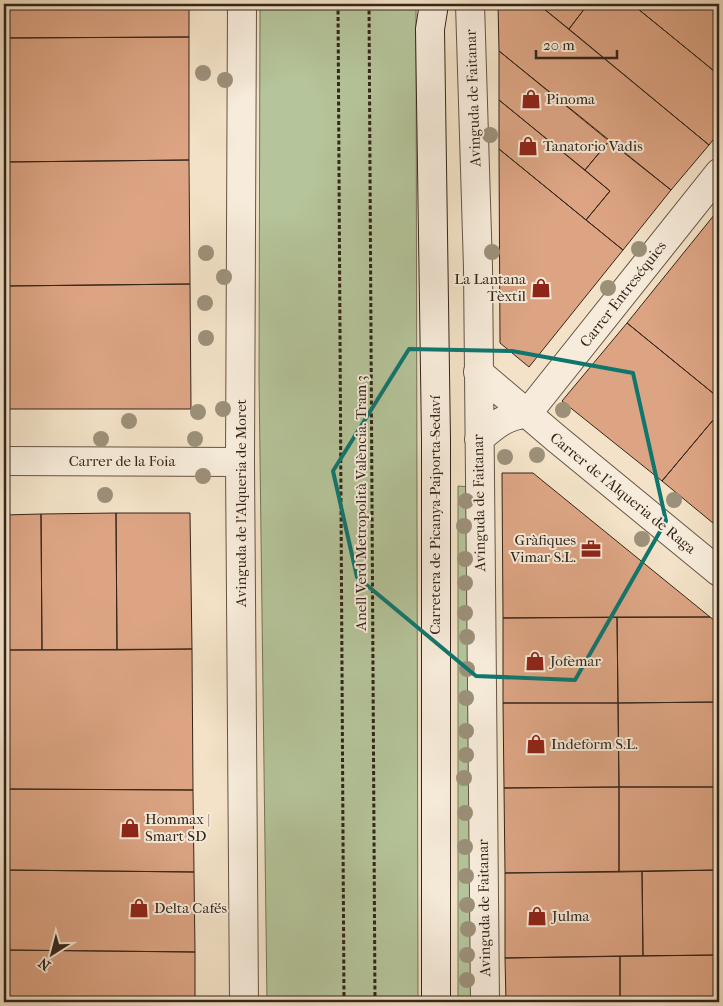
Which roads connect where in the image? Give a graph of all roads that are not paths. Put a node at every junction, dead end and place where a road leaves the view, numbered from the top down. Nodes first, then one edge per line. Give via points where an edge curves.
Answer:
1 (242, 4) edge
2 (470, 4) edge
3 (429, 12) edge
4 (719, 173) edge
5 (478, 372) junction
6 (527, 414) junction
7 (479, 439) junction
8 (4, 461) edge
9 (240, 462) junction
10 (719, 572) edge
11 (244, 1002) edge
12 (436, 1002) edge
13 (485, 1002) edge

1 - 9 street, Avinguda de l'Alqueria de Moret
2 - 5 street, Avinguda de Faitanar
3 - 12 street, Carretera de Picanya-Paiporta-Sedaví via 436,440
4 - 6 street, Carrer Entreséquies
5 - 6 street, Carrer de l'Alqueria de Raga
5 - 7 street, Avinguda de Faitanar
6 - 7 street via 516,415 497,424
6 - 10 street, Carrer de l'Alqueria de Raga
7 - 13 street, Avinguda de Faitanar
8 - 9 street, Carrer de la Foia
9 - 11 street, Avinguda de l'Alqueria de Moret

